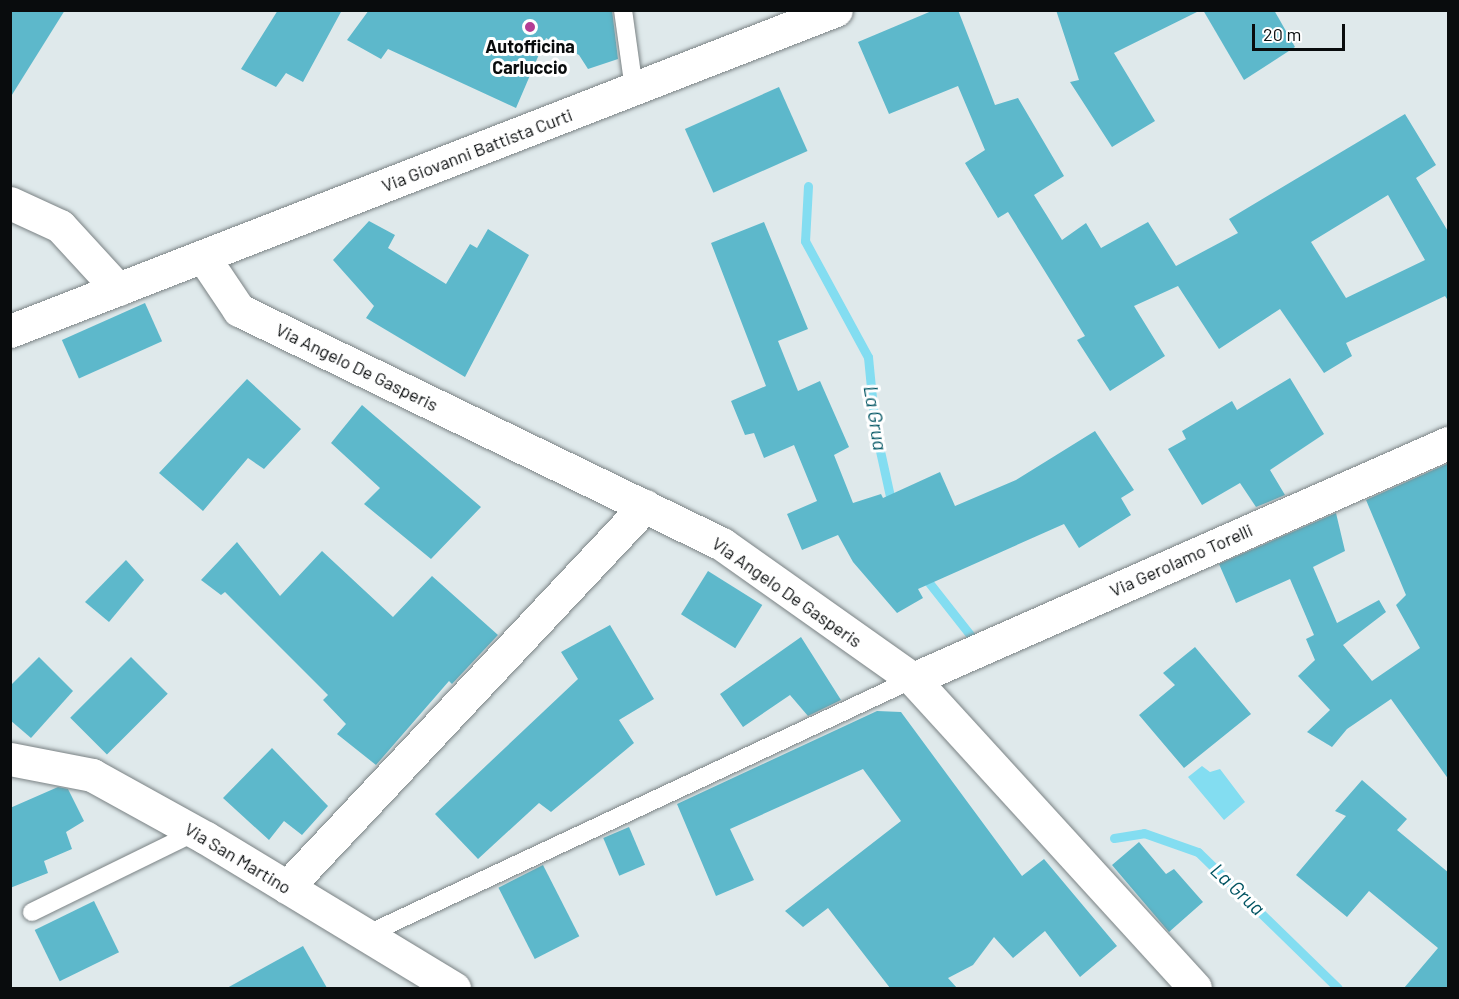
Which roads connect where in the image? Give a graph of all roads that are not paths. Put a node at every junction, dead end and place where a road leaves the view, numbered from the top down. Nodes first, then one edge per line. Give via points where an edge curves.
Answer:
1 (623, 10) edge
2 (836, 10) edge
3 (634, 89) junction
4 (10, 203) edge
5 (204, 258) junction
6 (118, 289) junction
7 (10, 331) edge
8 (1449, 443) edge
9 (645, 506) junction
10 (914, 680) junction
11 (10, 759) edge
12 (195, 832) junction
13 (287, 887) junction
14 (32, 912) dead end
15 (366, 935) junction
16 (454, 988) edge
17 (1196, 988) edge

1 - 3 lane
2 - 3 street, Via Giovanni Battista Curti
3 - 5 street, Via Giovanni Battista Curti
4 - 6 street via 60,226
5 - 6 street, Via Giovanni Battista Curti
5 - 9 street, Via Angelo De Gasperis via 239,310
6 - 7 street, Via Giovanni Battista Curti
8 - 10 street, Via Gerolamo Torelli
9 - 10 street, Via Angelo De Gasperis via 722,544
9 - 13 street
10 - 15 lane
10 - 17 street, Via Angelo De Gasperis
11 - 12 street, Via San Martino via 92,775
12 - 13 street, Via San Martino
12 - 14 lane
13 - 15 street, Via San Martino
15 - 16 street, Via San Martino

